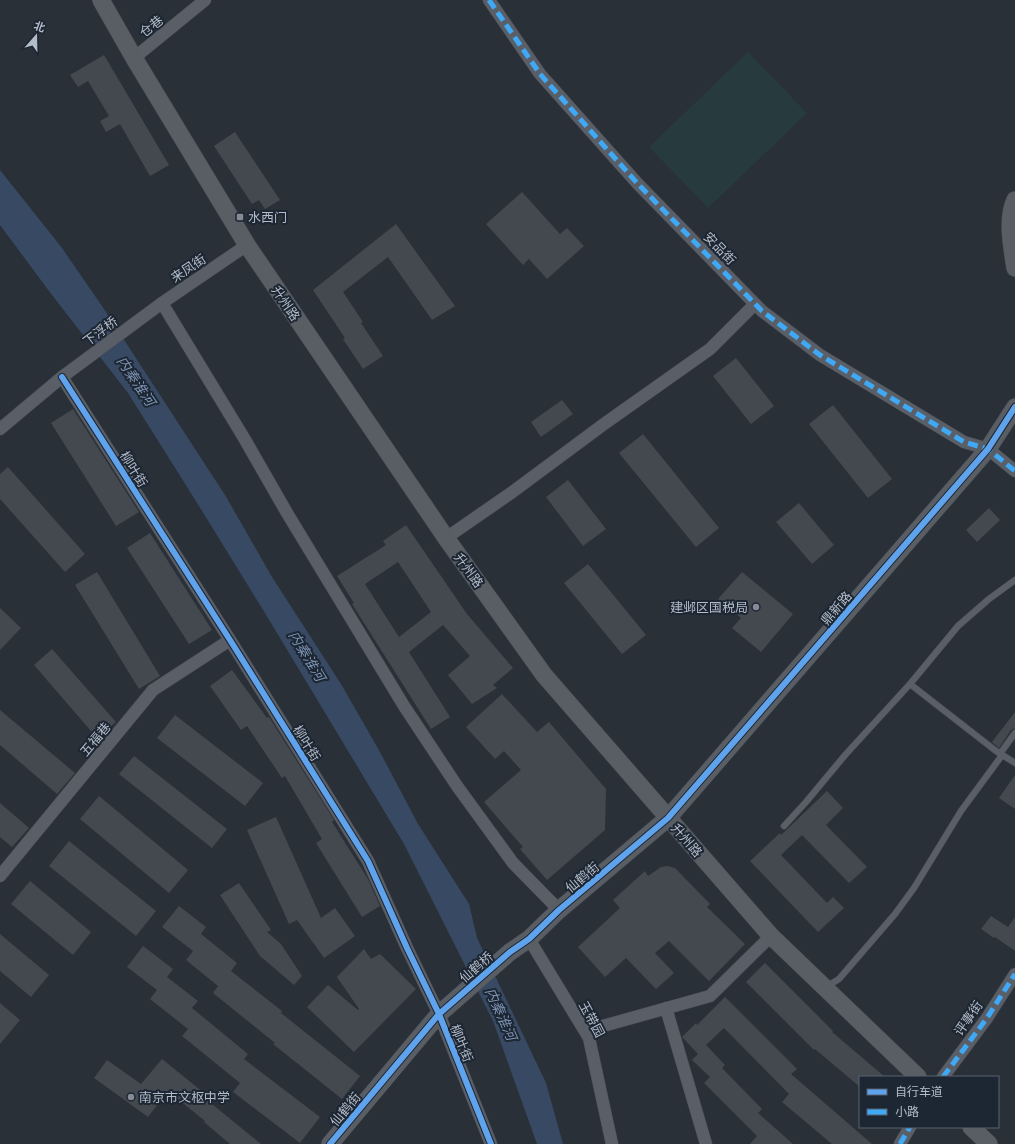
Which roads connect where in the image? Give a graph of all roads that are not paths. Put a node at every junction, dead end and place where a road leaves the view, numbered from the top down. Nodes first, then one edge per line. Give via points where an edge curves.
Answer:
1 (101, 0) edge
2 (204, 0) edge
3 (489, 0) edge
4 (134, 58) junction
5 (1015, 200) edge
6 (247, 245) junction
7 (1015, 268) edge
8 (162, 303) junction
9 (755, 304) junction
10 (145, 316) joint
11 (62, 377) junction
12 (1015, 407) edge
13 (0, 429) edge
14 (988, 449) junction
15 (1015, 471) edge
16 (446, 538) junction
17 (1015, 580) edge
18 (230, 640) junction
19 (910, 684) junction
20 (1015, 733) edge
21 (1001, 754) junction
22 (1015, 763) edge
23 (668, 818) junction
24 (784, 826) dead end
25 (0, 876) edge
26 (559, 910) junction
27 (771, 936) junction
28 (528, 939) junction
29 (510, 952) joint
30 (1015, 974) edge
31 (825, 988) junction
32 (456, 999) joint
33 (666, 1008) junction
34 (439, 1014) junction
35 (585, 1031) junction
36 (917, 1076) edge
37 (944, 1076) edge
38 (909, 1128) edge
39 (972, 1128) edge
40 (330, 1144) edge
41 (491, 1144) edge
42 (612, 1144) edge
43 (706, 1144) edge
44 (900, 1144) edge
45 (989, 1144) edge

1 - 4 main road, 升州路
2 - 4 street, 仓巷
3 - 9 street, 安品街 via 540,74 637,184
4 - 6 main road, 升州路
5 - 7 main road via 1010,228
6 - 8 street, 来凤街
6 - 16 main road, 升州路
8 - 10 street, 来凤街
8 - 26 street via 404,706 457,786 513,863
9 - 14 street, 安品街 via 820,355 964,442
9 - 16 street via 710,349
10 - 11 street, 下浮桥
11 - 13 street
11 - 18 street, 柳叶街
12 - 14 main road, 鼎新路
14 - 15 street
14 - 23 main road, 鼎新路
16 - 23 main road, 升州路 via 544,675
17 - 19 lane via 958,626
18 - 25 street, 五福巷 via 153,690
18 - 34 street, 柳叶街 via 368,861
19 - 21 lane
19 - 24 lane
20 - 21 lane
21 - 22 lane
21 - 31 lane via 895,914 839,979
23 - 26 main road, 仙鹤街
23 - 27 main road, 升州路
26 - 28 main road, 仙鹤街
27 - 31 main road, 升州路
27 - 33 street via 710,996
28 - 29 main road, 仙鹤街
28 - 35 street, 玉带园
29 - 32 main road, 仙鹤桥
30 - 37 street, 评事街 via 987,1018
31 - 36 main road, 升州路
32 - 34 main road, 仙鹤街
33 - 35 street
33 - 43 street
34 - 40 main road, 仙鹤街
34 - 41 street, 柳叶街
35 - 42 street, 玉带园 via 589,1038
38 - 44 street
39 - 45 main road

